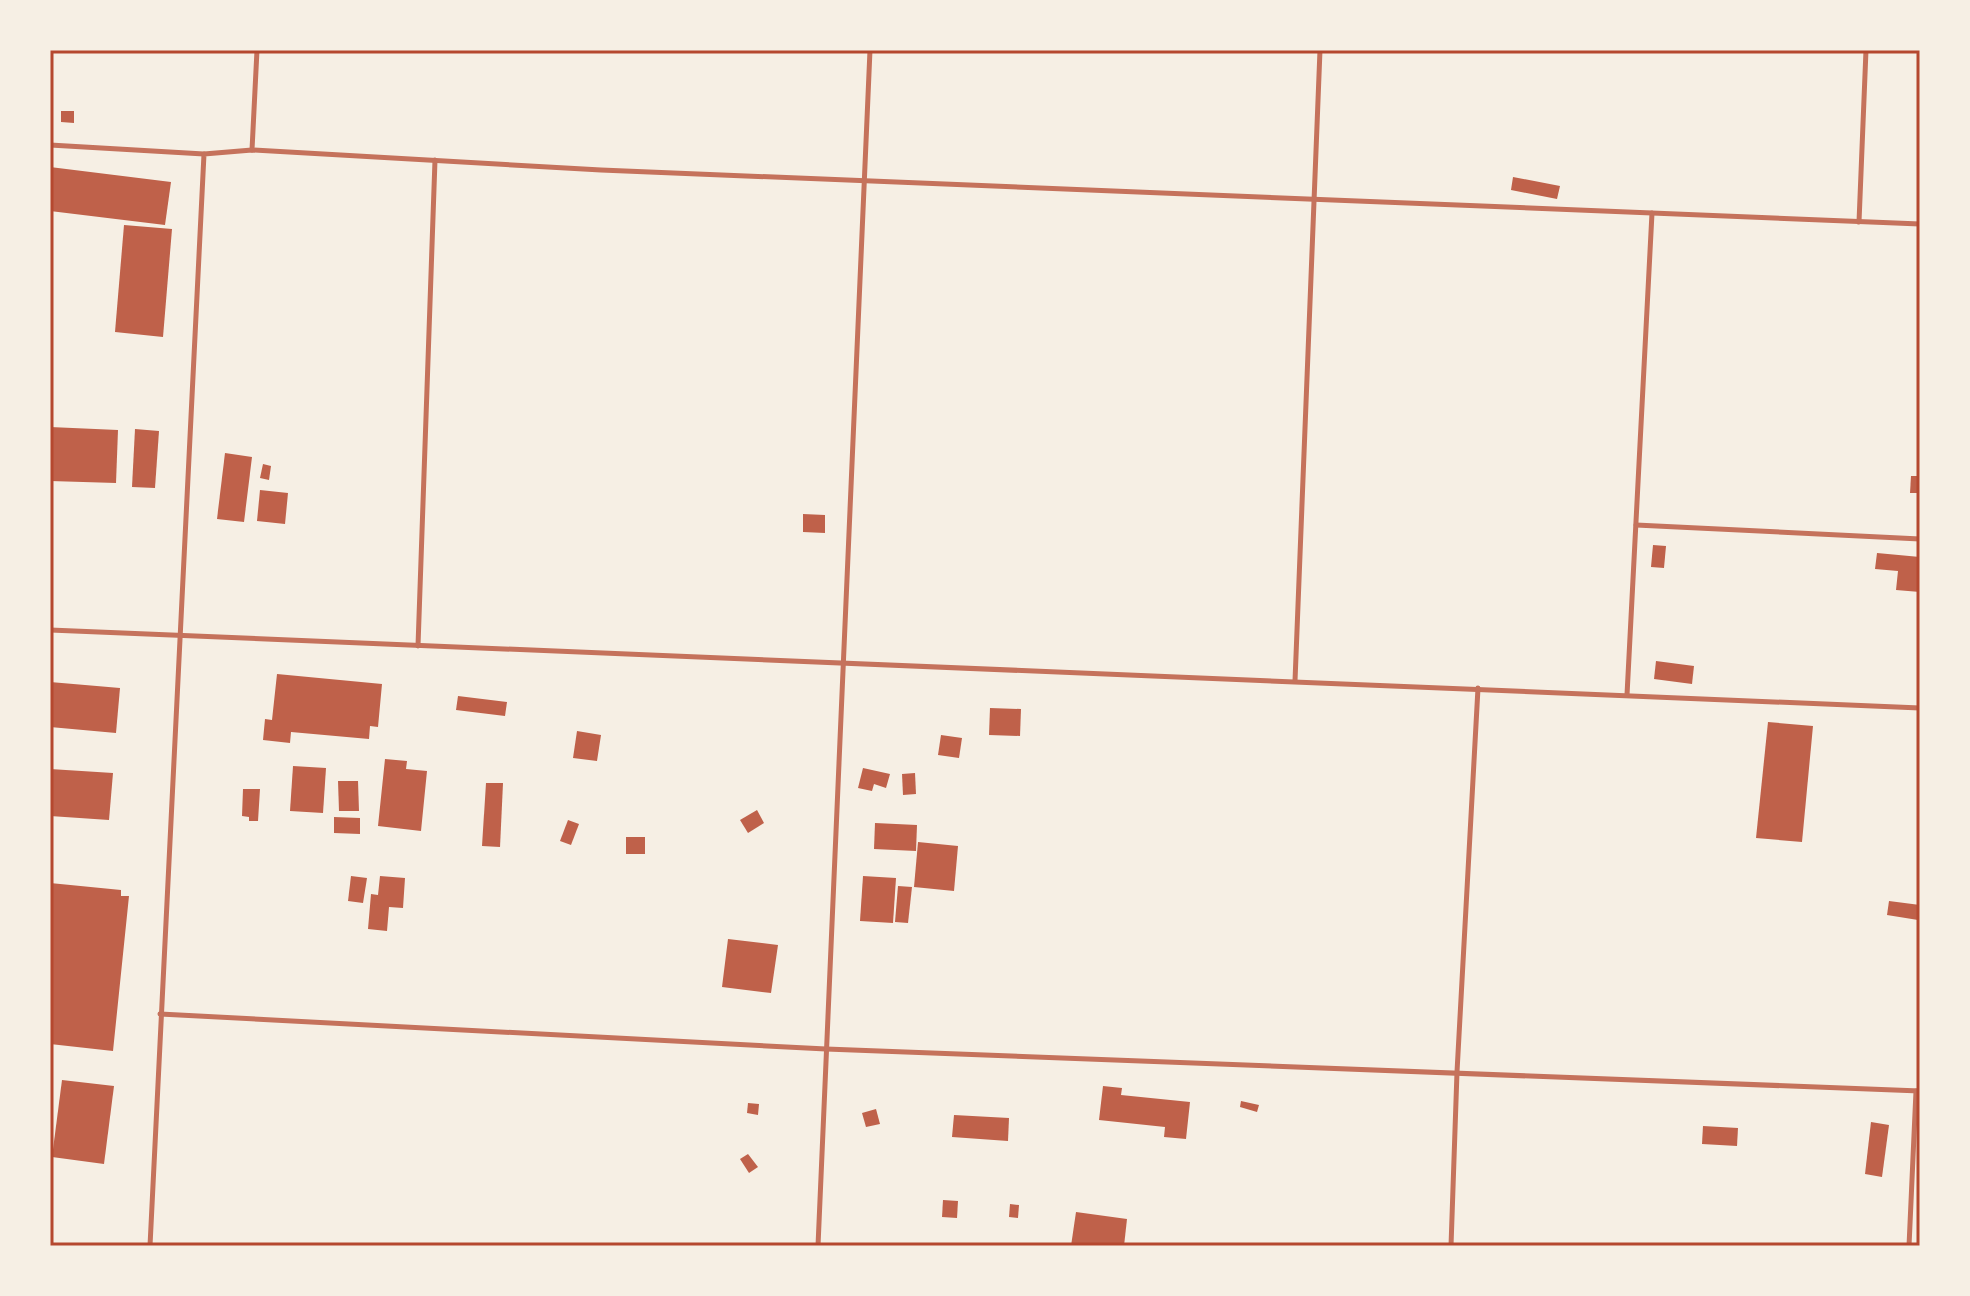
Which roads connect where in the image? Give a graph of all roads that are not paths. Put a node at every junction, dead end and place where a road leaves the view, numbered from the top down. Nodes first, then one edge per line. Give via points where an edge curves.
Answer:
1 (257, 50) edge
2 (870, 50) edge
3 (1320, 50) edge
4 (1866, 50) edge
5 (50, 145) edge
6 (252, 150) junction
7 (204, 154) junction
8 (435, 160) junction
9 (865, 181) junction
10 (1313, 199) junction
11 (1652, 213) junction
12 (1859, 222) junction
13 (1920, 224) edge
14 (1636, 525) junction
15 (1920, 539) edge
16 (50, 630) edge
17 (179, 636) junction
18 (418, 646) junction
19 (843, 663) junction
20 (1295, 681) junction
21 (1478, 688) junction
22 (1627, 695) junction
23 (1920, 708) edge
24 (160, 1014) junction
25 (826, 1049) junction
26 (1457, 1072) junction
27 (1918, 1091) edge
28 (151, 1245) edge
29 (818, 1246) edge
30 (1451, 1246) edge
31 (1909, 1246) edge

1 - 6 lane
2 - 9 lane
3 - 10 lane
4 - 12 lane
5 - 7 lane
6 - 7 lane
6 - 8 lane
7 - 17 lane
8 - 9 lane
8 - 18 lane
9 - 10 lane
9 - 19 lane
10 - 11 lane
10 - 20 lane
11 - 12 lane
11 - 14 lane
12 - 13 lane
14 - 15 lane
14 - 22 lane
16 - 17 lane
17 - 18 lane
17 - 24 lane
18 - 19 lane
19 - 20 lane
19 - 25 lane
20 - 21 lane
21 - 22 lane
21 - 26 lane
22 - 23 lane
24 - 25 lane
24 - 28 lane
25 - 26 lane
25 - 29 lane
26 - 27 lane
26 - 30 lane
27 - 31 lane

